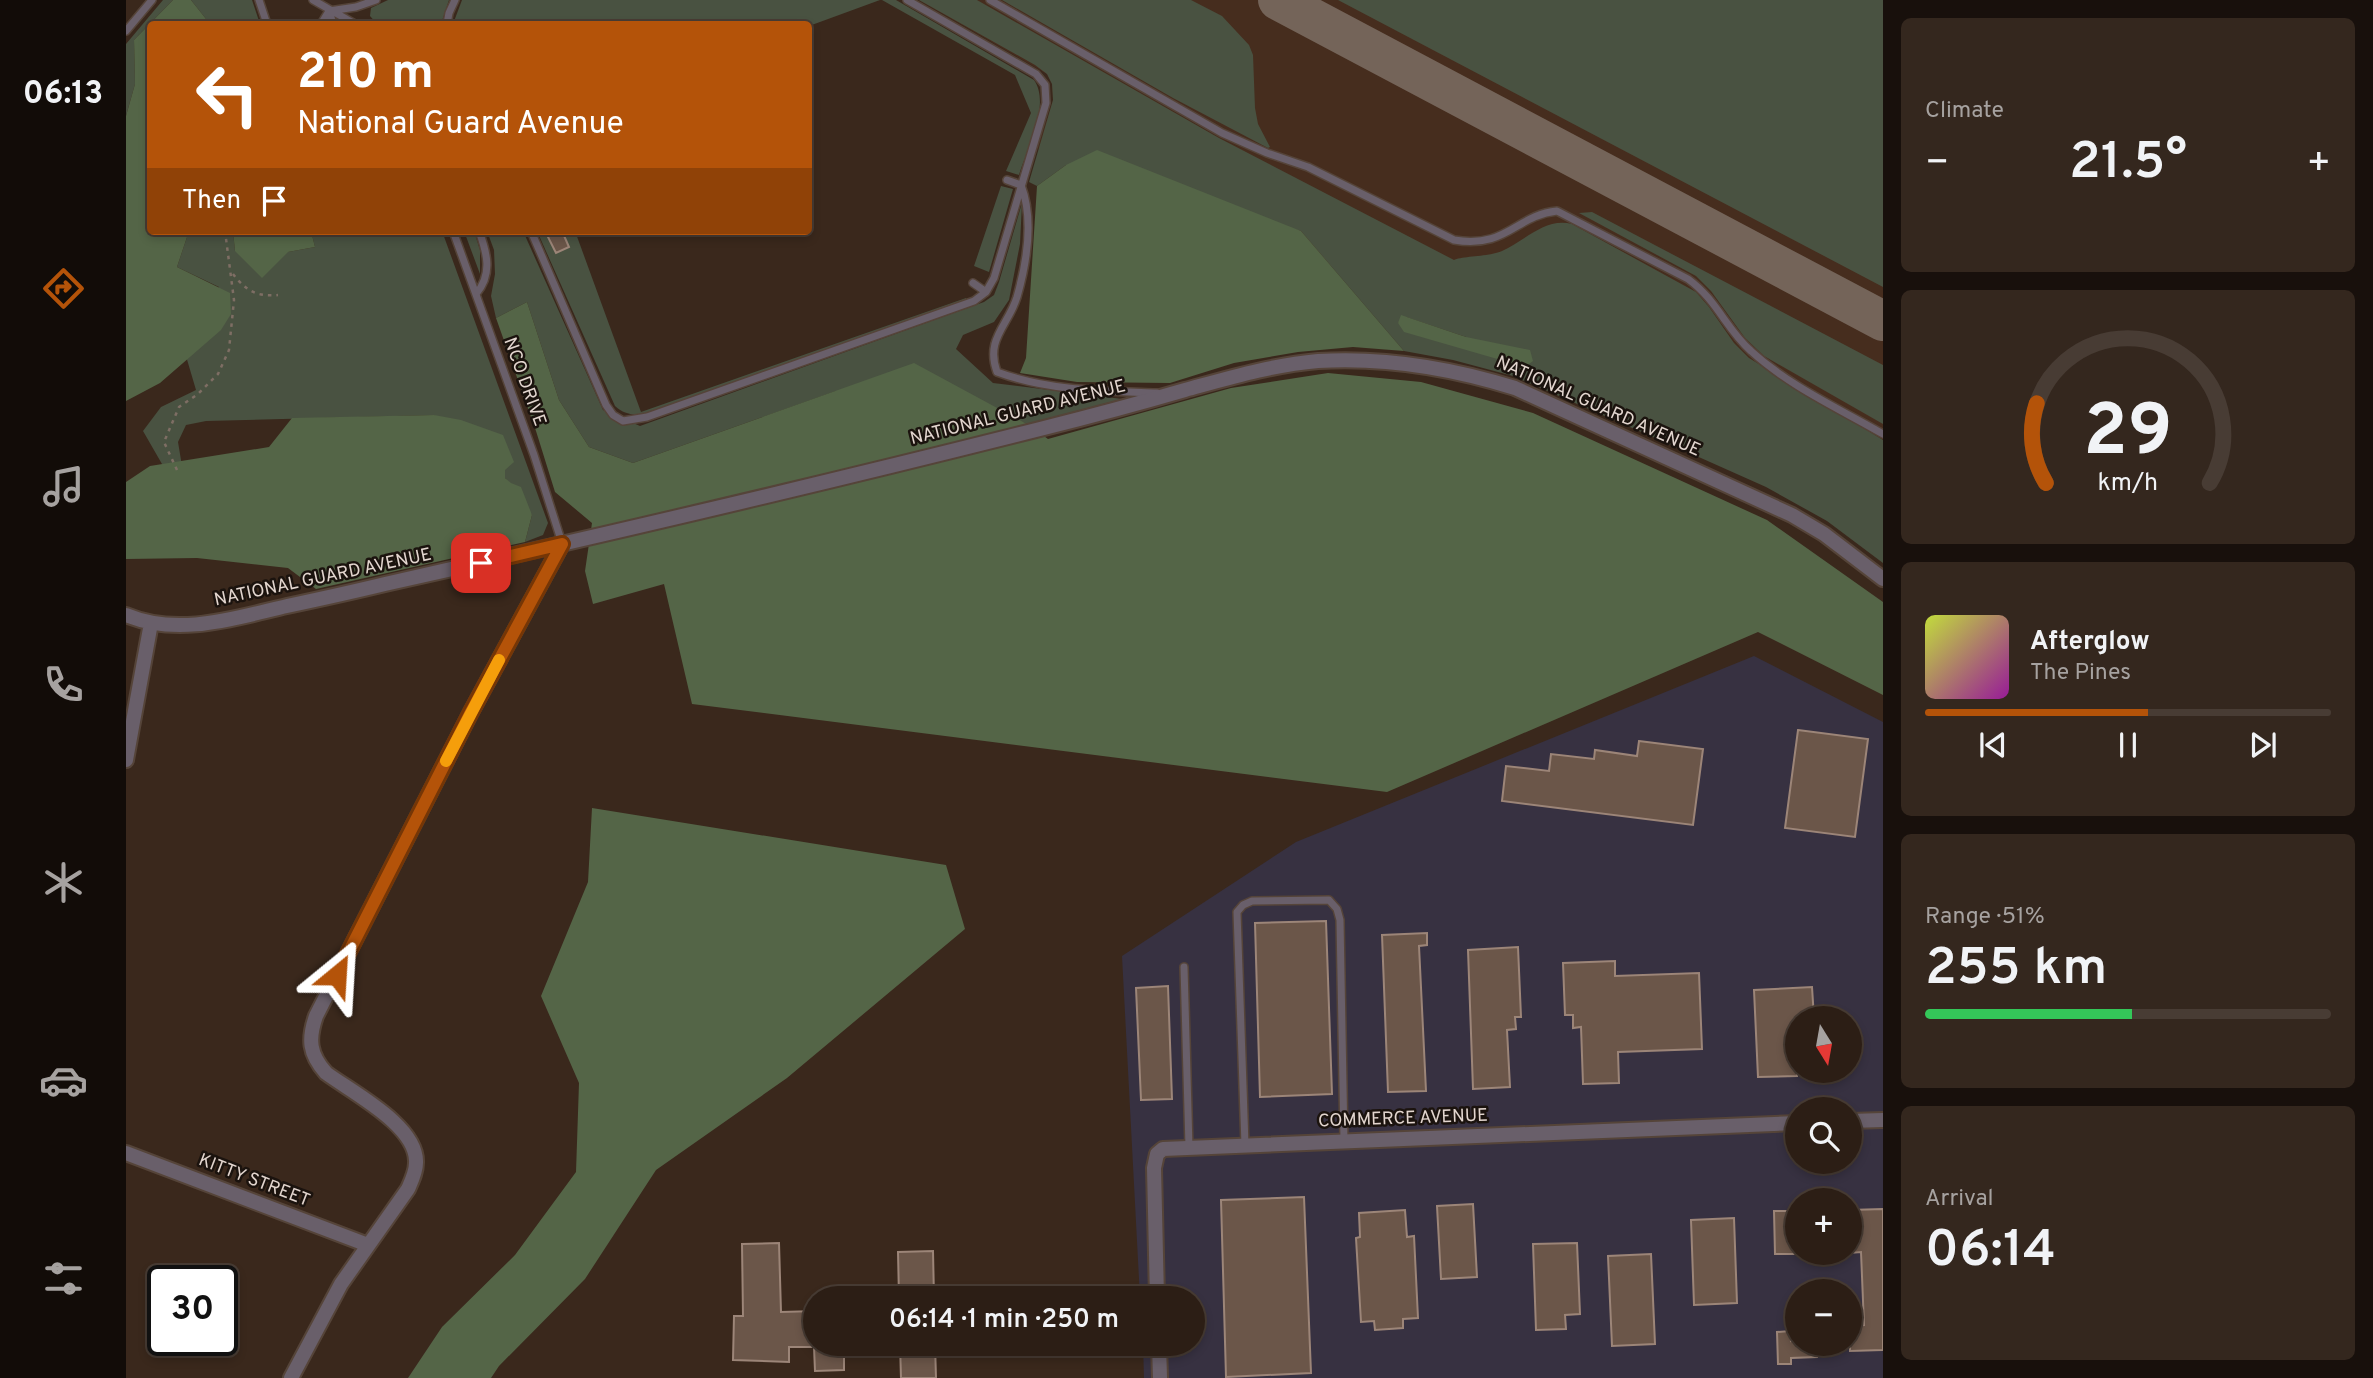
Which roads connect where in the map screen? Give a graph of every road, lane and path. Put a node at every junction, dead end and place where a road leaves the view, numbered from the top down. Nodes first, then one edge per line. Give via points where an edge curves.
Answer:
1 (152, 0) edge
2 (259, 0) edge
3 (313, 0) edge
4 (376, 0) edge
5 (455, 0) edge
6 (907, 0) edge
7 (990, 0) edge
8 (329, 11) junction
9 (266, 21) edge
10 (323, 21) edge
11 (331, 21) edge
12 (349, 21) edge
13 (448, 21) edge
14 (126, 31) edge
15 (1007, 180) dead end
16 (1021, 185) junction
17 (226, 235) edge
18 (454, 235) edge
19 (480, 235) edge
20 (533, 235) edge
21 (231, 271) junction
22 (973, 283) dead end
23 (986, 292) junction
24 (476, 293) junction
25 (278, 295) dead end
26 (1172, 393) junction
27 (1883, 433) edge
28 (177, 470) dead end
29 (562, 544) junction
30 (1883, 579) edge
31 (126, 615) edge
32 (151, 623) junction
33 (126, 760) edge
34 (1184, 967) dead end
35 (1883, 1120) edge
36 (1862, 1121) edge
37 (1785, 1123) edge
38 (1344, 1141) junction
39 (1245, 1144) junction
40 (1189, 1147) junction
41 (126, 1153) edge
42 (368, 1245) junction
43 (1157, 1286) edge
44 (1159, 1356) edge
45 (291, 1378) edge
46 (1160, 1378) edge

1 - 14 lane
2 - 9 lane
3 - 8 lane
4 - 8 lane
5 - 13 lane
6 - 16 lane via 1036,74 1045,85 1046,103
7 - 27 lane via 1222,133 1308,167 1454,240 1496,239 1544,212 1566,215 1688,279 1704,291 1738,339 1778,374
8 - 10 lane
8 - 11 lane
8 - 12 lane
15 - 16 lane
16 - 23 lane
16 - 26 lane via 1029,224 1026,251 1016,300 993,347 997,372 1064,387
17 - 21 path
18 - 24 lane, NCO DRIVE
19 - 24 lane via 487,270
20 - 23 lane via 606,405 623,421 647,417 958,307
21 - 25 path via 243,287 262,296
21 - 28 path via 234,300 229,350 218,374 179,407 164,442
22 - 23 lane
24 - 29 lane, NCO DRIVE
26 - 29 street, NATIONAL GUARD AVENUE
26 - 30 street, NATIONAL GUARD AVENUE via 1252,371 1318,361 1361,360 1472,374 1515,388 1792,515
29 - 32 street, NATIONAL GUARD AVENUE via 223,620
29 - 42 street via 465,724 310,1032 317,1063 403,1129 413,1145 414,1176
31 - 32 street, NATIONAL GUARD AVENUE
32 - 33 street
34 - 40 lane
35 - 36 street
37 - 38 street, COMMERCE AVENUE
38 - 39 street, COMMERCE AVENUE
38 - 39 lane via 1337,909 1329,900 1252,901 1237,912
39 - 40 street, COMMERCE AVENUE
40 - 43 street, COMMERCE AVENUE via 1163,1149 1154,1163
41 - 42 street, KITTY STREET
42 - 45 street via 341,1284
44 - 46 street

